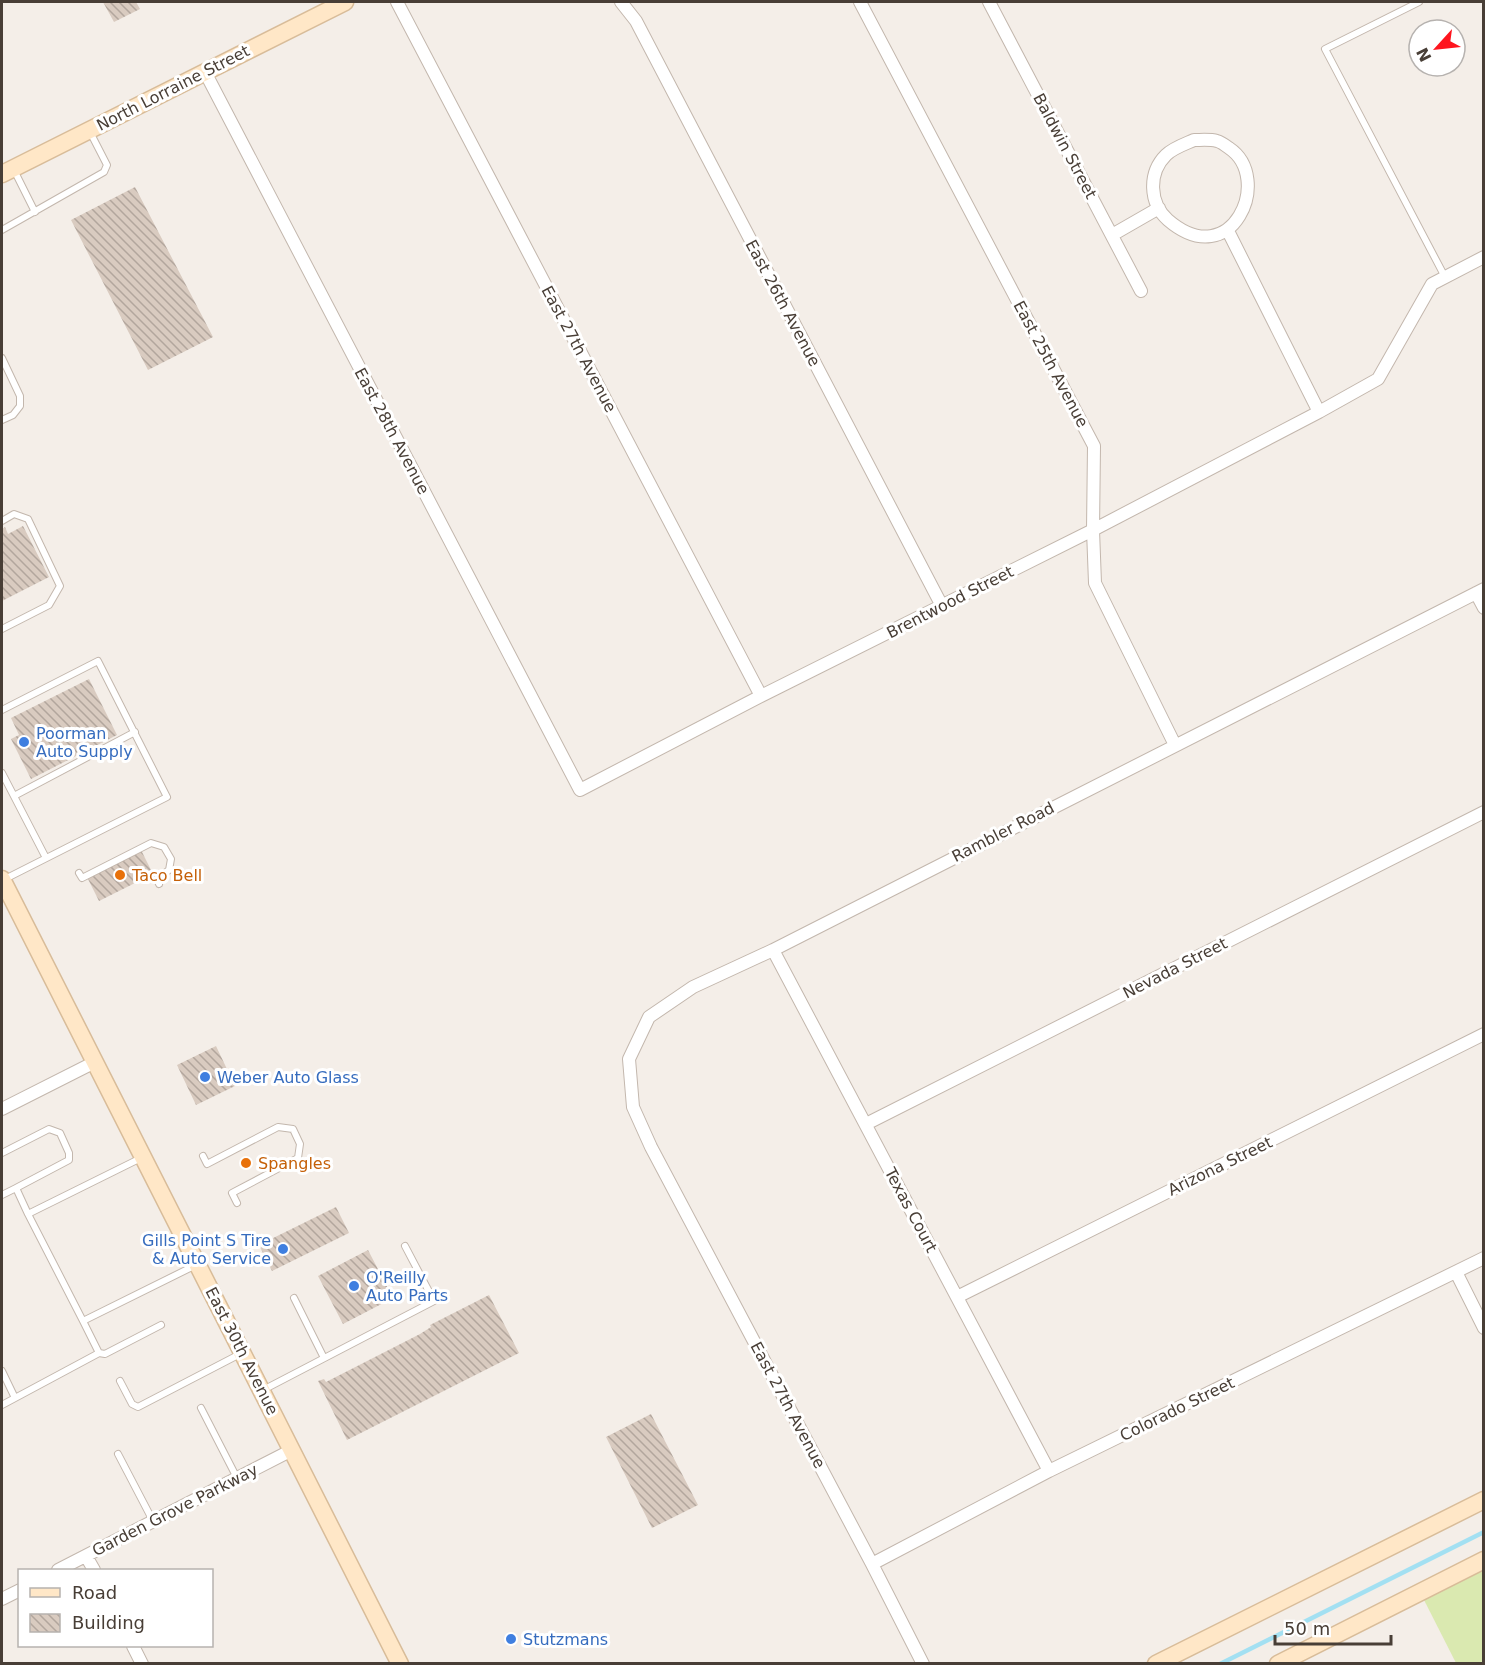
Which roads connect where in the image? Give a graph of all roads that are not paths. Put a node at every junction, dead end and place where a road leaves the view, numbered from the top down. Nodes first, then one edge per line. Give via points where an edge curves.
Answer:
1 (345, 2) edge
2 (397, 2) edge
3 (621, 2) edge
4 (860, 2) edge
5 (989, 2) edge
6 (1419, 2) edge
7 (205, 72) junction
8 (89, 130) junction
9 (7, 171) edge
10 (1159, 208) junction
11 (35, 212) junction
12 (2, 230) edge
13 (1228, 231) junction
14 (1112, 235) junction
15 (1484, 256) edge
16 (1445, 277) junction
17 (1141, 291) dead end
18 (2, 358) edge
19 (1319, 412) junction
20 (2, 420) edge
21 (2, 521) edge
22 (1093, 530) junction
23 (1480, 591) edge
24 (942, 606) junction
25 (1484, 608) edge
26 (2, 629) edge
27 (761, 696) junction
28 (2, 710) edge
29 (135, 732) junction
30 (1175, 745) junction
31 (2, 775) edge
32 (580, 790) joint
33 (14, 796) junction
34 (1484, 812) edge
35 (45, 858) junction
36 (79, 873) dead end
37 (2, 880) edge
38 (159, 884) dead end
39 (773, 950) junction
40 (1484, 1034) edge
41 (94, 1062) junction
42 (2, 1108) edge
43 (866, 1124) junction
44 (651, 1147) joint
45 (2, 1153) edge
46 (203, 1156) dead end
47 (143, 1157) junction
48 (16, 1188) junction
49 (2, 1195) edge
50 (237, 1203) dead end
51 (28, 1214) junction
52 (405, 1246) dead end
53 (1484, 1258) edge
54 (198, 1264) junction
55 (1456, 1272) junction
56 (957, 1297) junction
57 (294, 1298) dead end
58 (83, 1321) junction
59 (161, 1325) dead end
60 (1484, 1328) edge
61 (99, 1353) junction
62 (243, 1353) junction
63 (324, 1358) junction
64 (2, 1371) edge
65 (120, 1381) dead end
66 (262, 1391) junction
67 (15, 1398) junction
68 (2, 1405) edge
69 (201, 1408) dead end
70 (292, 1450) junction
71 (118, 1454) dead end
72 (1048, 1471) junction
73 (237, 1478) junction
74 (1484, 1500) edge
75 (153, 1522) junction
76 (86, 1556) junction
77 (1484, 1560) edge
78 (872, 1564) junction
79 (60, 1569) edge
80 (93, 1569) edge
81 (18, 1591) edge
82 (2, 1599) edge
83 (134, 1647) edge
84 (1301, 1658) edge
85 (142, 1664) edge
86 (400, 1664) edge
87 (923, 1664) edge
88 (1156, 1664) edge
89 (1278, 1664) edge

1 - 7 street, North Lorraine Street
2 - 27 street, East 27th Avenue
3 - 24 street, East 26th Avenue via 636,21
4 - 22 street, East 25th Avenue via 1095,446
5 - 14 street, Baldwin Street
6 - 16 lane via 1325,49
7 - 8 street, North Lorraine Street
7 - 32 street, East 28th Avenue
8 - 9 street, North Lorraine Street
8 - 11 lane via 107,165 104,172
9 - 11 lane
10 - 13 street via 1179,230 1199,237
10 - 13 street via 1152,196 1154,171 1167,154 1194,140 1218,141 1238,154 1248,177 1245,202
10 - 14 street
11 - 12 lane
13 - 19 street
14 - 17 street, Baldwin Street
15 - 16 street, Brentwood Street
16 - 19 street, Brentwood Street via 1432,284 1378,379
18 - 20 lane via 20,396 20,406
19 - 22 street, Brentwood Street
21 - 26 lane via 14,514 28,519 60,586 49,605
22 - 24 street, Brentwood Street
22 - 30 street, East 25th Avenue via 1095,583
23 - 25 street
23 - 30 street, Rambler Road
24 - 27 street, Brentwood Street
27 - 32 street, Brentwood Street
28 - 29 lane via 98,661
29 - 33 lane
29 - 35 lane via 167,797
30 - 39 street, Rambler Road
31 - 33 lane
33 - 35 lane
34 - 43 street, Nevada Street
35 - 37 lane
36 - 38 lane via 82,878 151,843 164,847 171,859 169,870 156,879
37 - 41 street, East 30th Avenue
39 - 43 street, Texas Court
39 - 44 street, Rambler Road via 693,987 649,1017 629,1059 633,1107
40 - 56 street, Arizona Street
41 - 42 street
41 - 47 street, East 30th Avenue
43 - 56 street, Texas Court
44 - 78 street, East 27th Avenue
45 - 48 lane via 49,1130 60,1133 69,1153 69,1160
46 - 50 lane via 207,1164 278,1127 292,1129 300,1143 298,1158 232,1193
47 - 51 lane
47 - 54 street, East 30th Avenue
48 - 49 lane
48 - 51 lane
51 - 58 lane
52 - 63 lane via 434,1302
53 - 55 street, Colorado Street
54 - 58 lane
54 - 62 street, East 30th Avenue
55 - 60 street
55 - 72 street, Colorado Street
56 - 72 street, Texas Court
57 - 63 lane
58 - 61 lane
59 - 61 lane via 105,1354
61 - 67 lane
62 - 65 lane via 138,1407 132,1404
62 - 66 street, East 30th Avenue
63 - 66 lane
64 - 67 lane
66 - 70 street, East 30th Avenue
67 - 68 lane
69 - 73 lane
70 - 73 street, Garden Grove Parkway
70 - 86 street, East 30th Avenue
71 - 75 lane
72 - 78 street, Colorado Street
73 - 75 street, Garden Grove Parkway
74 - 88 street
75 - 76 street, Garden Grove Parkway
76 - 79 street, Garden Grove Parkway
76 - 80 street
77 - 84 street
78 - 87 street, East 27th Avenue
81 - 82 street
83 - 85 street
84 - 89 street

